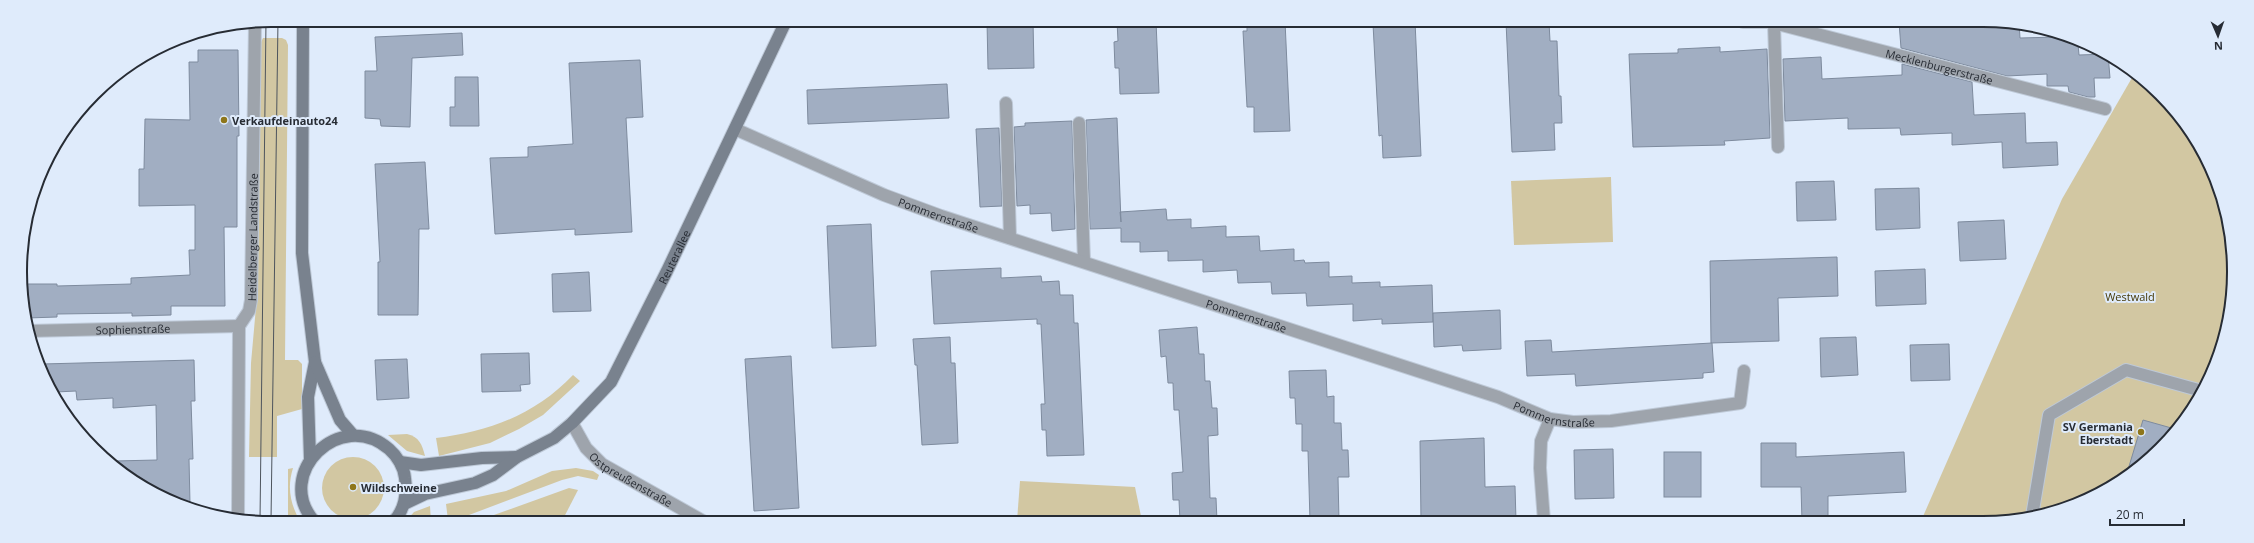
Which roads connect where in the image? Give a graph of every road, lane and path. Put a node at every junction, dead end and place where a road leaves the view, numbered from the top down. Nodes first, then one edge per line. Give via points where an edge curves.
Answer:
1 (303, 27) edge
2 (783, 27) edge
3 (1775, 27) edge
4 (1794, 27) edge
5 (255, 28) edge
6 (1006, 103) dead end
7 (2105, 109) dead end
8 (1079, 123) dead end
9 (735, 129) junction
10 (1778, 147) dead end
11 (1010, 238) junction
12 (1084, 261) junction
13 (239, 326) junction
14 (34, 331) edge
15 (315, 362) junction
16 (1744, 371) dead end
17 (2197, 390) edge
18 (1550, 419) junction
19 (572, 423) junction
20 (353, 435) junction
21 (517, 457) junction
22 (310, 459) junction
23 (400, 462) junction
24 (404, 504) junction
25 (2033, 510) edge
26 (238, 514) edge
27 (311, 516) edge
28 (397, 516) edge
29 (694, 516) edge
30 (1544, 516) edge

1 - 15 street via 302,253
2 - 9 street, Reuterallee
3 - 10 street
4 - 7 street, Mecklenburgerstraße
5 - 13 street, Heidelberger Landstraße via 250,300 248,311
6 - 11 street
8 - 12 street
9 - 11 street, Pommernstraße via 884,195
9 - 19 street, Reuterallee via 619,369 602,392
11 - 12 street, Pommernstraße
12 - 18 street, Pommernstraße via 1491,394
13 - 14 street, Sophienstraße
13 - 26 street, Heidelberger Landstraße
15 - 20 street via 340,420
15 - 22 street via 308,397
16 - 18 street, Pommernstraße via 1740,403 1611,421 1573,422
17 - 25 street via 2126,370 2049,415
18 - 30 street via 1541,441
19 - 21 street, Reuterallee via 554,438
19 - 29 street, Ostpreußenstraße via 586,448 602,464
20 - 22 street via 328,443
20 - 23 street via 374,439 384,445
21 - 23 street, Reuterallee via 421,465
21 - 24 street, Reuterallee via 493,475 481,480 425,494
22 - 27 street via 304,473 302,488 304,503
23 - 24 street via 405,476
24 - 28 street

